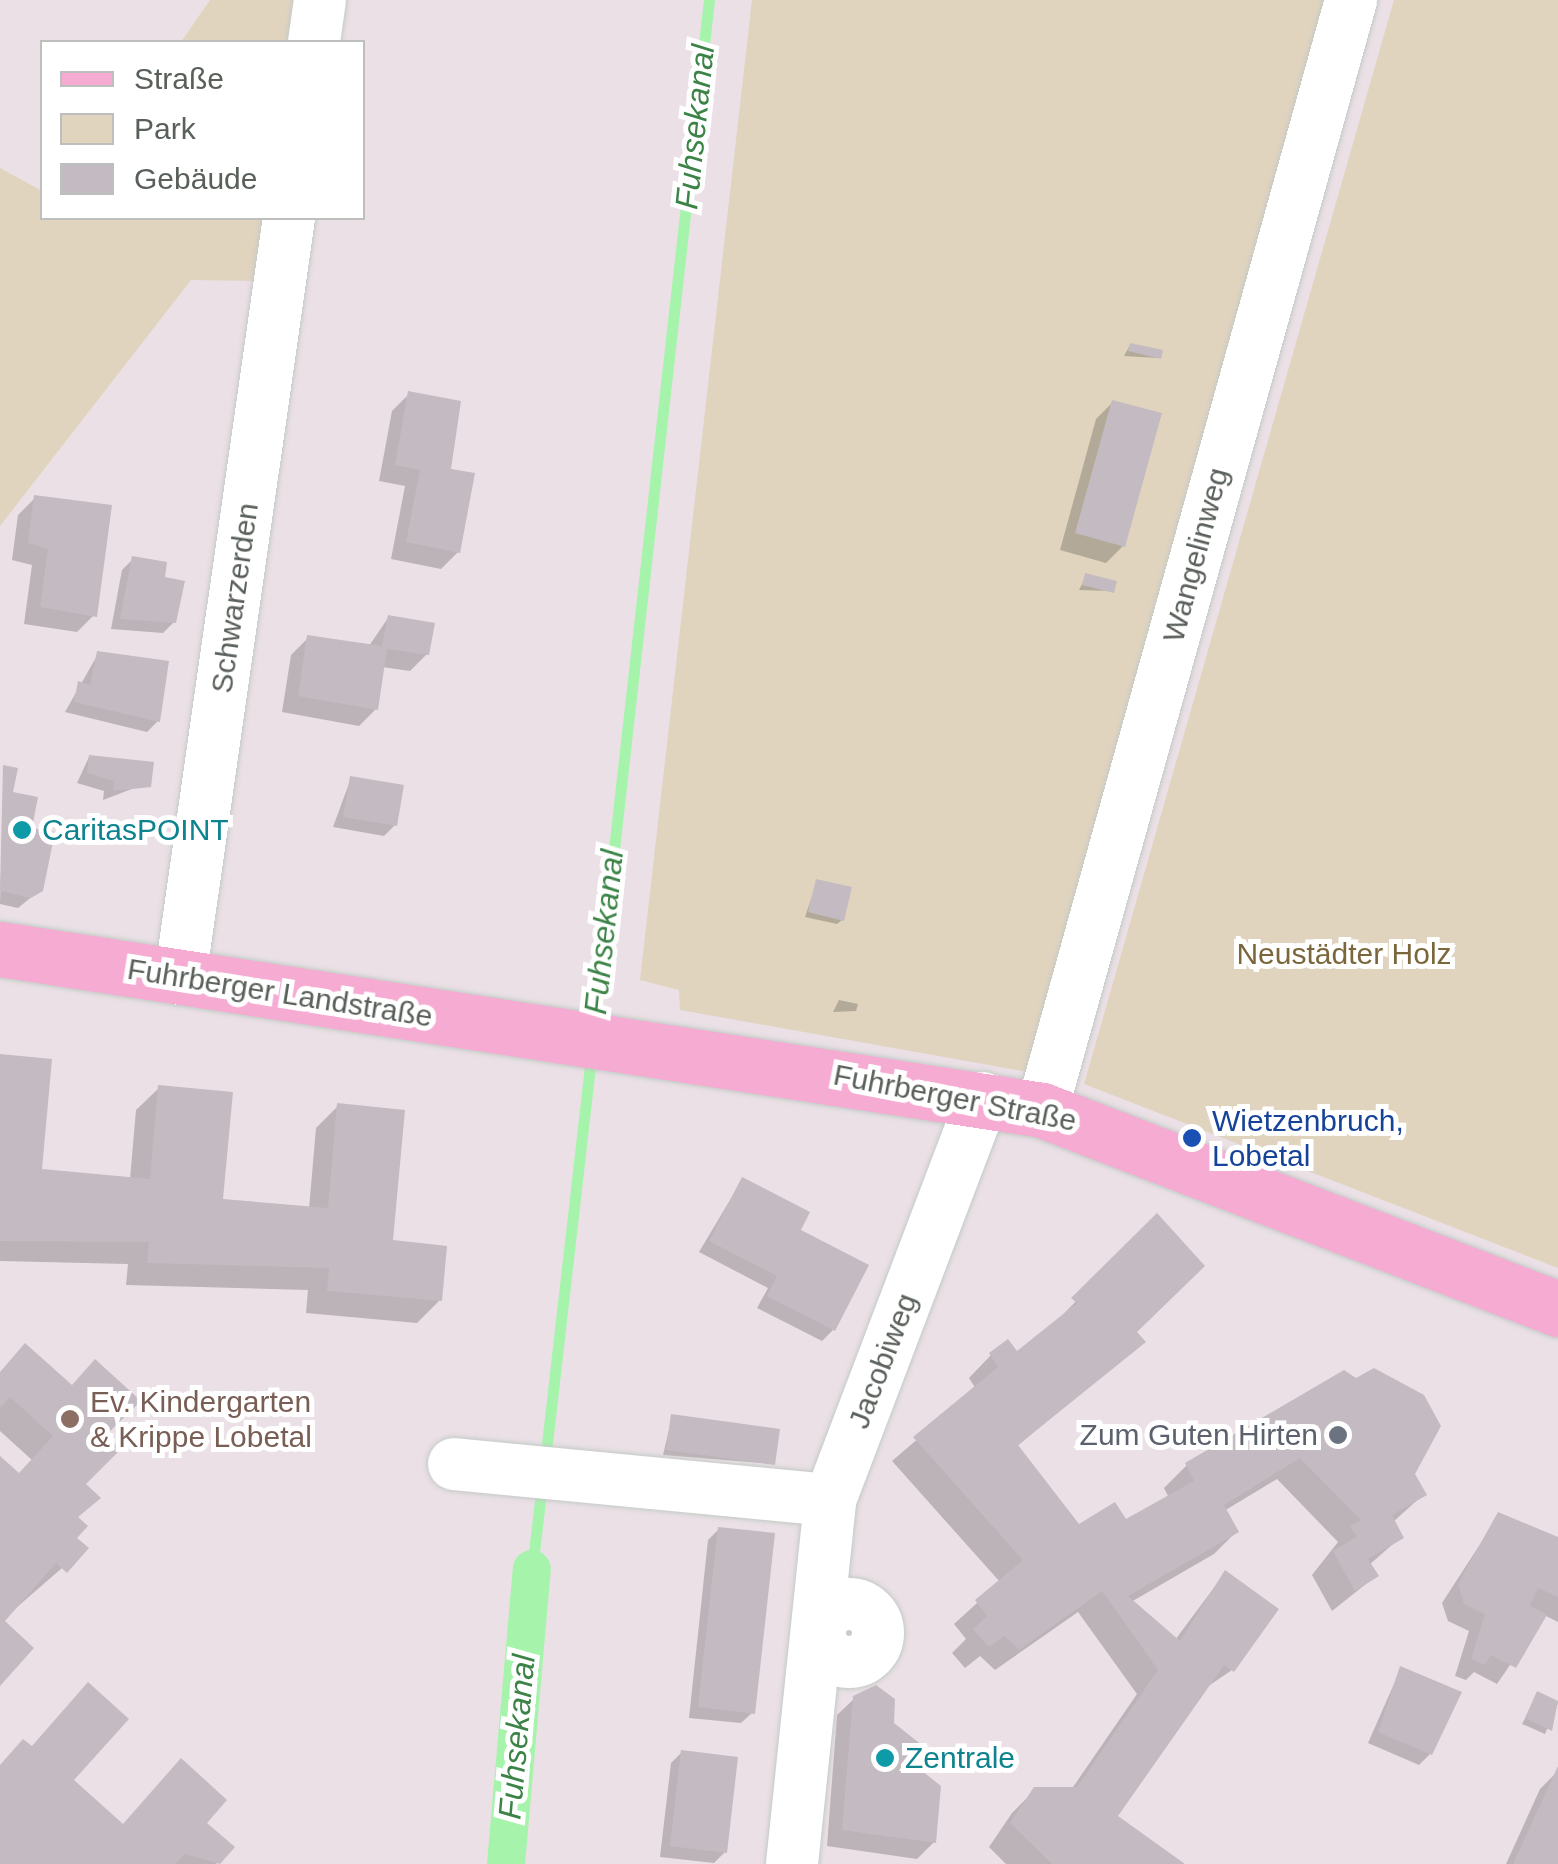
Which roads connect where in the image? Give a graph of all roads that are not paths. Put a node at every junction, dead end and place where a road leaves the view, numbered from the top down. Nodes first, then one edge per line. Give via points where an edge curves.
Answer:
1 (320, 0) edge
2 (1351, 0) edge
3 (314, 40) edge
4 (289, 220) edge
5 (0, 950) edge
6 (180, 979) junction
7 (560, 1035) joint
8 (983, 1098) junction
9 (1042, 1110) junction
10 (1558, 1309) edge
11 (474, 1466) dead end
12 (830, 1500) junction
13 (792, 1864) edge

1 - 3 street
2 - 9 street, Wangelinweg
4 - 6 street, Schwarzerden
5 - 6 main road, Fuhrberger Landstraße
6 - 7 main road, Fuhrberger Landstraße
7 - 8 main road, Fuhrberger Straße
8 - 9 main road, Fuhrberger Straße
8 - 12 street, Jacobiweg
9 - 10 main road, Fuhrberger Straße
11 - 12 street
12 - 13 street, Jacobiweg

